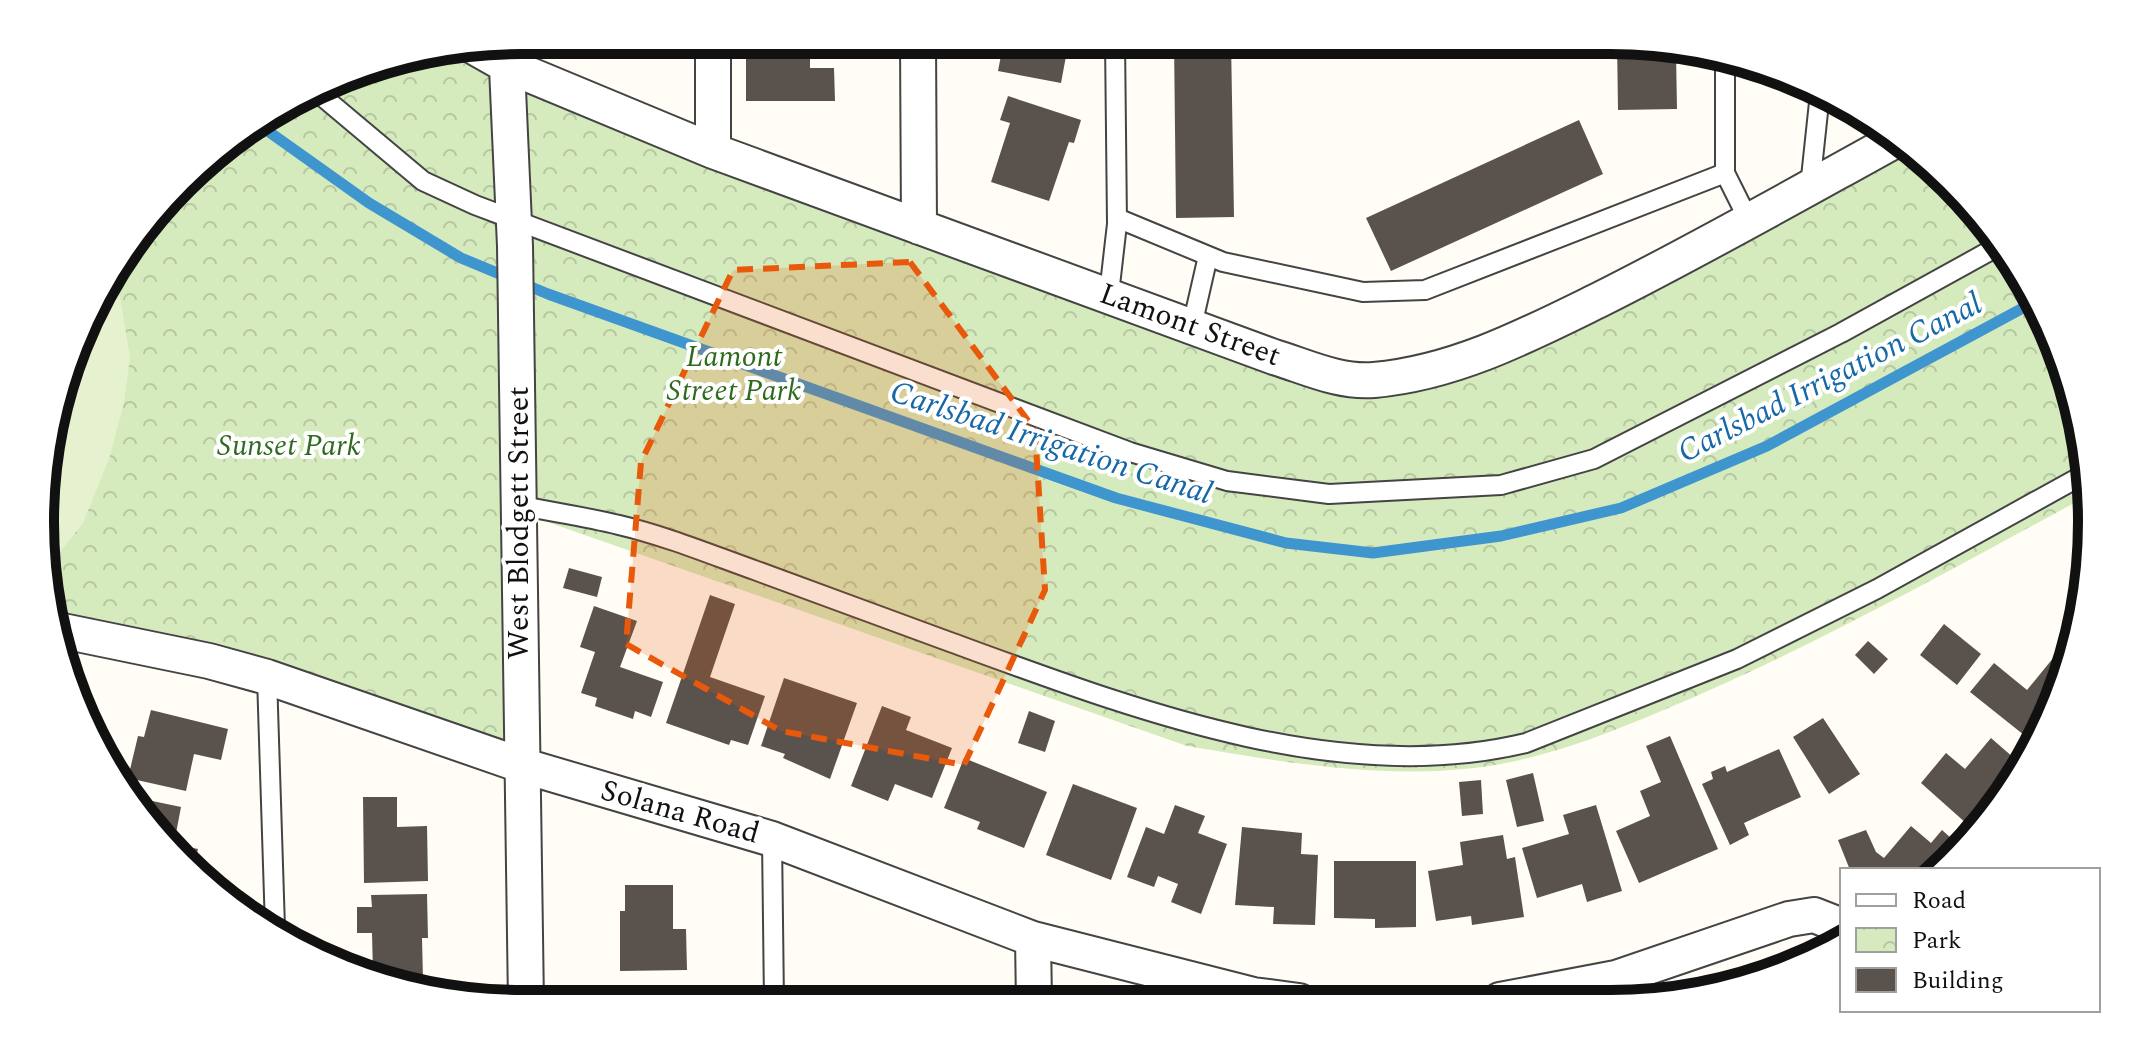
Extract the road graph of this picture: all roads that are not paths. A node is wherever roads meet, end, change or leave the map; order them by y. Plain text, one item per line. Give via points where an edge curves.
1 (506, 54) edge
2 (507, 54) edge
3 (713, 54) edge
4 (918, 54) edge
5 (1115, 54) edge
6 (1725, 69) edge
7 (324, 98) edge
8 (1819, 103) edge
9 (1887, 145) edge
10 (713, 151) junction
11 (1725, 173) junction
12 (1810, 187) junction
13 (1117, 218) junction
14 (1749, 221) junction
15 (919, 227) junction
16 (515, 233) junction
17 (1991, 250) edge
18 (1208, 256) junction
19 (1109, 294) junction
20 (1192, 326) junction
21 (2076, 479) edge
22 (518, 505) junction
23 (69, 639) edge
24 (267, 677) junction
25 (521, 765) junction
26 (772, 839) junction
27 (275, 919) edge
28 (1840, 925) edge
29 (1033, 939) junction
30 (526, 990) edge
31 (774, 990) edge
32 (1034, 990) edge
33 (1223, 990) edge
34 (1553, 990) edge

1 - 16 street, West Blodgett Street
2 - 10 street, Lamont Street
3 - 10 street
4 - 15 street
5 - 13 lane
6 - 11 lane
7 - 16 lane via 423,181
8 - 12 lane
9 - 12 street, Lamont Street
10 - 15 street, Lamont Street
11 - 14 lane
11 - 18 lane via 1425,290 1363,292
12 - 14 street, Lamont Street
13 - 18 lane
13 - 19 lane
14 - 20 street, Lamont Street via 1519,339 1428,371 1371,380 1332,377
15 - 19 street, Lamont Street
16 - 17 lane via 1130,452 1227,481 1329,494 1501,485 1594,459
16 - 22 street, West Blodgett Street
18 - 20 lane
19 - 20 street, Lamont Street
21 - 22 lane via 1737,659 1526,743 1443,756 1281,744 1154,714 700,551 621,526
22 - 25 street, West Blodgett Street
23 - 24 street, Solana Road
24 - 25 street, Solana Road
24 - 27 lane
25 - 26 street, Solana Road
25 - 30 street, West Blodgett Street
26 - 29 street, Solana Road
26 - 31 lane
28 - 34 street via 1814,915 1789,919 1616,978
29 - 32 street
29 - 33 street, Solana Road

